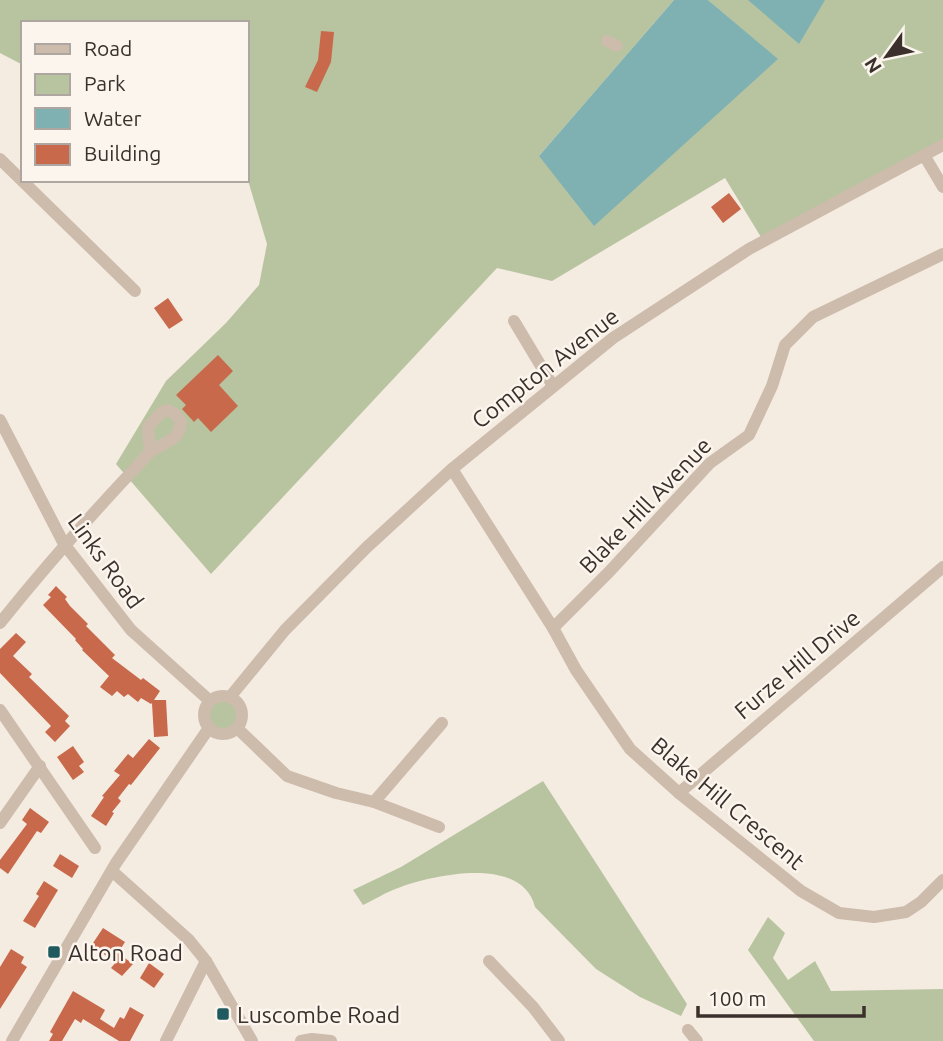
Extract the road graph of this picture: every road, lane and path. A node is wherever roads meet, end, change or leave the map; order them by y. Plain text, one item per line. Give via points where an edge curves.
1 (943, 145) edge
2 (924, 155) junction
3 (0, 159) edge
4 (21, 180) edge
5 (24, 182) edge
6 (943, 187) edge
7 (943, 254) edge
8 (135, 291) dead end
9 (514, 321) dead end
10 (553, 386) junction
11 (0, 420) edge
12 (150, 452) dead end
13 (452, 469) junction
14 (64, 544) junction
15 (943, 567) edge
16 (0, 623) edge
17 (553, 628) junction
18 (230, 697) junction
19 (210, 701) junction
20 (0, 710) edge
21 (442, 723) dead end
22 (209, 728) junction
23 (237, 728) junction
24 (40, 766) junction
25 (679, 793) junction
26 (374, 802) junction
27 (0, 823) edge
28 (439, 827) dead end
29 (95, 848) dead end
30 (112, 870) junction
31 (943, 880) edge
32 (206, 961) junction
33 (489, 961) dead end
34 (688, 1030) dead end
35 (12, 1041) edge
36 (166, 1041) edge
37 (252, 1041) edge
38 (300, 1041) edge
39 (331, 1041) edge
40 (559, 1041) edge
41 (696, 1041) edge

1 - 2 street, Compton Avenue
2 - 6 street
2 - 10 street, Compton Avenue via 749,249 612,338
3 - 4 street
5 - 8 street
7 - 17 street, Blake Hill Avenue via 813,317 785,345 749,435 710,463
9 - 10 street
10 - 13 street, Compton Avenue
11 - 14 street, Links Road
12 - 14 street
13 - 17 street, Blake Hill Crescent
13 - 18 street, Compton Avenue via 285,630
14 - 16 street
14 - 19 street, Links Road via 131,630
15 - 25 street, Furze Hill Drive
17 - 25 street, Blake Hill Crescent via 630,749
18 - 19 street
18 - 23 street via 242,712
19 - 22 street via 204,712
20 - 24 street
21 - 26 street
22 - 23 street via 225,734
22 - 30 street
23 - 26 street via 286,776
24 - 27 street
24 - 29 street
25 - 31 street, Blake Hill Crescent via 801,891 839,913 874,917 906,912
26 - 28 street
30 - 32 street
30 - 35 street
32 - 36 street
32 - 37 street
33 - 40 street
34 - 41 street
38 - 39 street

